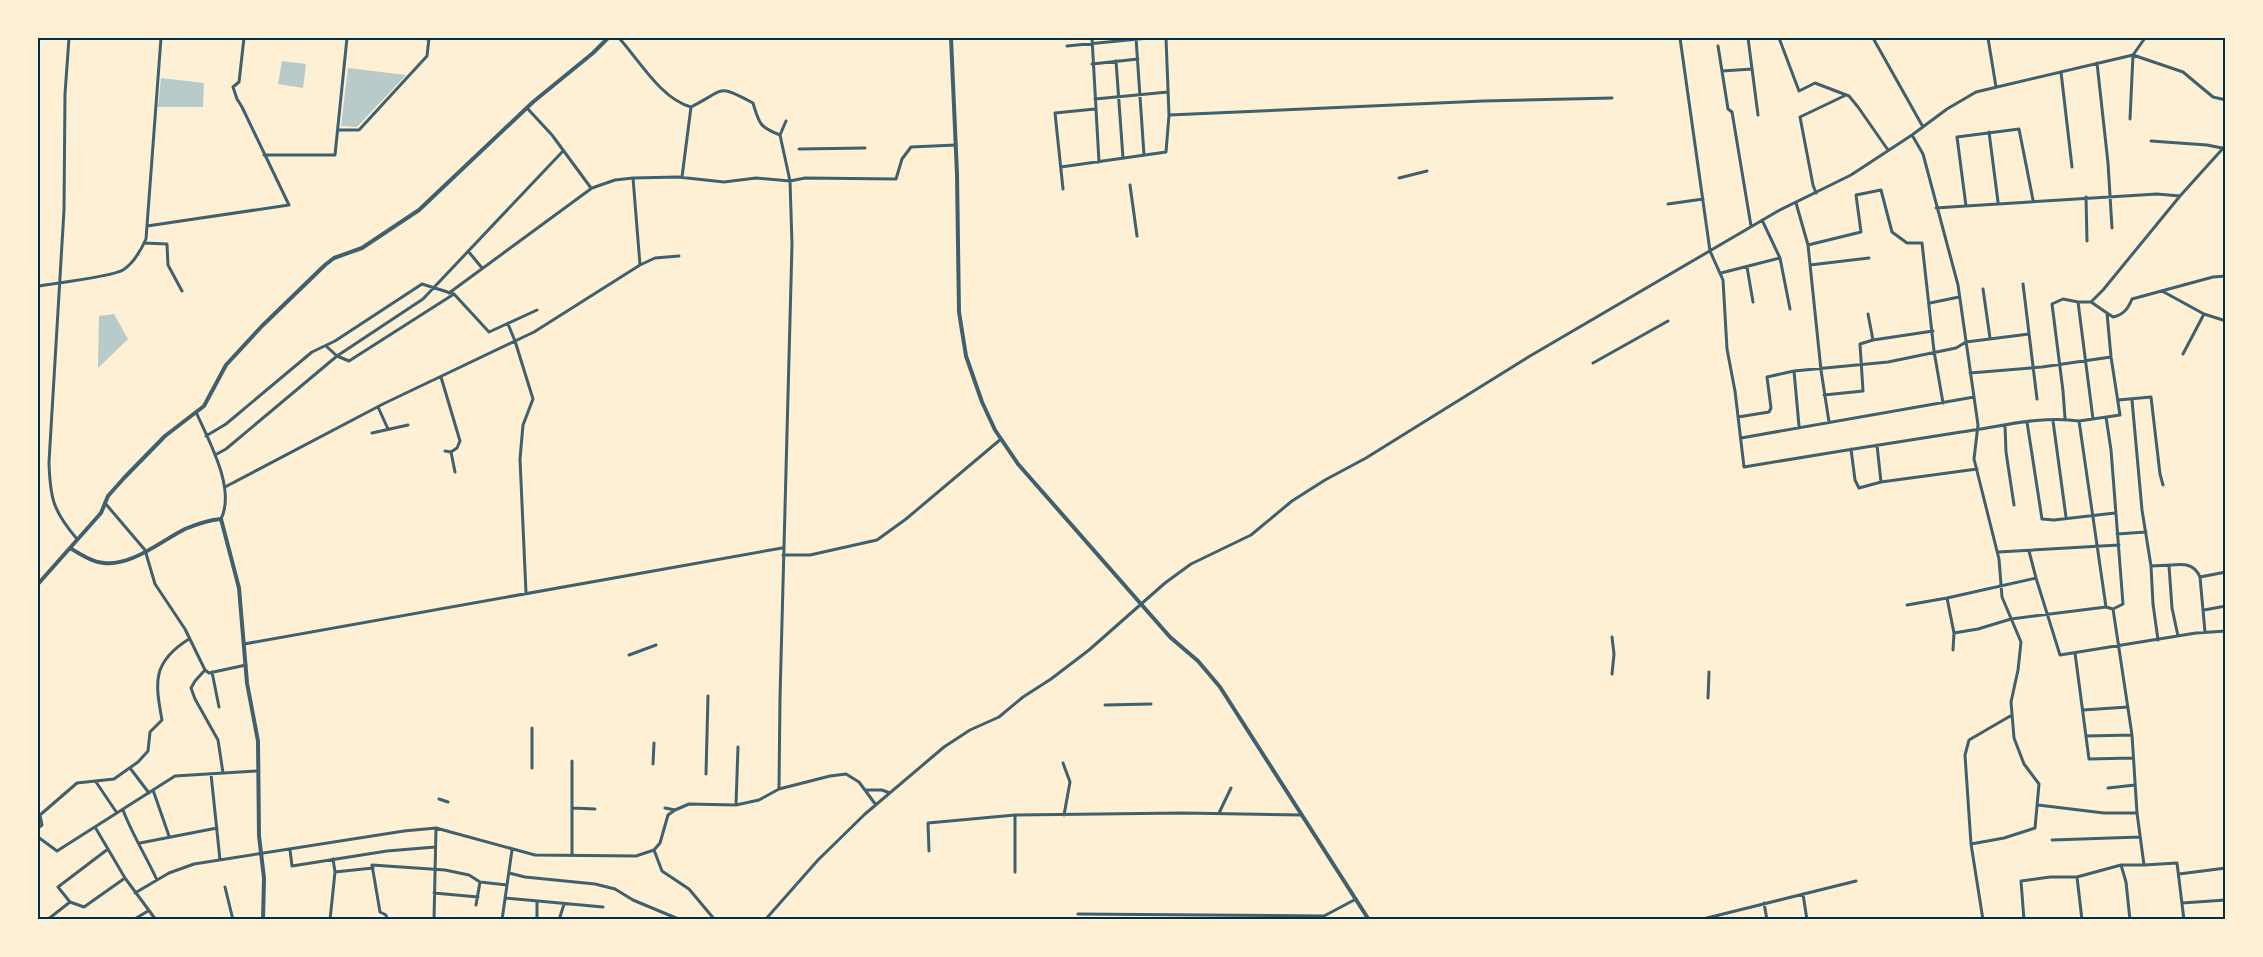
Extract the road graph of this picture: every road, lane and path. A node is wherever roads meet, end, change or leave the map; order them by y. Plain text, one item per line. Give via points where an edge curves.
1 (69, 38) edge
2 (161, 38) edge
3 (244, 38) edge
4 (347, 38) edge
5 (419, 38) edge
6 (429, 38) edge
7 (608, 38) edge
8 (619, 38) edge
9 (951, 38) edge
10 (1092, 38) edge
11 (1136, 38) edge
12 (1149, 38) edge
13 (1166, 38) edge
14 (1680, 38) edge
15 (1748, 38) edge
16 (1779, 38) edge
17 (1873, 38) edge
18 (1988, 38) edge
19 (2145, 38) edge
20 (1092, 43) junction
21 (1067, 46) dead end
22 (1718, 46) dead end
23 (2133, 55) junction
24 (1138, 59) junction
25 (1116, 61) junction
26 (2097, 63) junction
27 (1092, 64) junction
28 (1752, 69) junction
29 (1722, 71) junction
30 (2061, 72) junction
31 (1996, 87) junction
32 (1168, 92) junction
33 (1140, 95) junction
34 (1844, 96) junction
35 (1119, 97) junction
36 (1612, 98) dead end
37 (1095, 99) junction
38 (2226, 100) edge
39 (691, 107) junction
40 (527, 108) junction
41 (1095, 109) junction
42 (1169, 115) junction
43 (1758, 115) dead end
44 (2130, 119) dead end
45 (786, 121) dead end
46 (1923, 127) junction
47 (338, 130) junction
48 (1989, 132) junction
49 (780, 135) junction
50 (1912, 135) junction
51 (2151, 141) dead end
52 (956, 145) junction
53 (2224, 147) edge
54 (865, 148) dead end
55 (799, 149) dead end
56 (563, 151) junction
57 (1889, 151) junction
58 (264, 155) junction
59 (1144, 155) junction
60 (1123, 158) junction
61 (1099, 162) junction
62 (1061, 167) junction
63 (2072, 167) dead end
64 (1427, 171) dead end
65 (682, 177) junction
66 (633, 178) junction
67 (1399, 178) dead end
68 (790, 181) junction
69 (1130, 185) dead end
70 (592, 189) junction
71 (1063, 189) dead end
72 (1816, 194) junction
73 (2110, 196) junction
74 (2180, 196) junction
75 (2086, 197) junction
76 (1703, 199) junction
77 (2033, 200) junction
78 (1998, 202) junction
79 (1796, 203) junction
80 (1668, 204) dead end
81 (1966, 206) junction
82 (1936, 208) junction
83 (1762, 220) junction
84 (147, 226) junction
85 (1751, 227) junction
86 (2112, 228) dead end
87 (1137, 236) dead end
88 (2087, 241) dead end
89 (144, 243) junction
90 (1808, 245) junction
91 (468, 250) junction
92 (1710, 251) junction
93 (679, 256) dead end
94 (1780, 258) junction
95 (1869, 258) dead end
96 (640, 265) junction
97 (1810, 265) junction
98 (1747, 267) junction
99 (482, 269) junction
100 (1720, 273) junction
101 (2226, 276) edge
102 (58, 282) junction
103 (2023, 284) dead end
104 (38, 286) edge
105 (433, 287) junction
106 (1983, 290) dead end
107 (182, 291) dead end
108 (2162, 291) junction
109 (449, 293) junction
110 (454, 294) junction
111 (1959, 297) junction
112 (1754, 302) dead end
113 (2078, 302) junction
114 (2091, 302) junction
115 (1930, 303) junction
116 (1790, 309) dead end
117 (537, 310) dead end
118 (2108, 313) junction
119 (1868, 314) dead end
120 (2204, 314) junction
121 (1668, 321) dead end
122 (2226, 321) edge
123 (508, 324) junction
124 (1933, 331) junction
125 (2029, 334) junction
126 (1990, 338) junction
127 (1873, 340) junction
128 (515, 341) junction
129 (1965, 342) junction
130 (326, 346) junction
131 (1935, 351) junction
132 (2183, 354) dead end
133 (337, 356) junction
134 (2111, 357) junction
135 (2085, 361) junction
136 (1593, 363) dead end
137 (2060, 365) junction
138 (1861, 366) junction
139 (2033, 368) junction
140 (1821, 370) junction
141 (1794, 372) junction
142 (1970, 373) junction
143 (441, 377) junction
144 (1824, 395) junction
145 (1974, 397) junction
146 (2037, 399) dead end
147 (2118, 400) junction
148 (2132, 400) junction
149 (1943, 403) junction
150 (378, 407) junction
151 (196, 412) junction
152 (1738, 417) junction
153 (2106, 417) junction
154 (2065, 419) junction
155 (2093, 419) junction
156 (2053, 420) junction
157 (2079, 421) junction
158 (1829, 422) junction
159 (2027, 422) junction
160 (408, 425) dead end
161 (2005, 425) junction
162 (1800, 427) junction
163 (388, 429) junction
164 (1978, 430) junction
165 (372, 433) dead end
166 (206, 436) junction
167 (1741, 438) junction
168 (1001, 439) junction
169 (1877, 444) junction
170 (1850, 449) junction
171 (445, 451) dead end
172 (451, 452) junction
173 (215, 455) junction
174 (1977, 468) junction
175 (455, 471) dead end
176 (1881, 482) junction
177 (2163, 485) dead end
178 (225, 487) junction
179 (105, 503) junction
180 (2014, 505) dead end
181 (2115, 513) junction
182 (2092, 515) junction
183 (2066, 517) junction
184 (221, 519) junction
185 (2146, 532) junction
186 (2118, 534) junction
187 (77, 539) junction
188 (2097, 545) junction
189 (2119, 545) junction
190 (70, 548) junction
191 (783, 548) junction
192 (145, 550) junction
193 (2029, 551) junction
194 (1997, 552) junction
195 (783, 555) junction
196 (2151, 566) junction
197 (2169, 566) junction
198 (2226, 572) edge
199 (2200, 577) junction
200 (2036, 578) junction
201 (38, 584) edge
202 (2001, 586) junction
203 (526, 593) junction
204 (1947, 598) junction
205 (1141, 605) junction
206 (1907, 605) dead end
207 (2226, 606) edge
208 (2106, 607) junction
209 (2113, 609) junction
210 (2204, 610) junction
211 (2049, 614) junction
212 (2011, 619) junction
213 (2226, 631) edge
214 (2205, 632) junction
215 (1954, 633) junction
216 (2178, 636) junction
217 (1612, 638) dead end
218 (189, 639) junction
219 (2158, 639) junction
220 (244, 644) junction
221 (656, 645) dead end
222 (2120, 647) junction
223 (1953, 650) dead end
224 (2075, 653) junction
225 (629, 655) dead end
226 (246, 664) junction
227 (206, 670) junction
228 (212, 672) junction
229 (1709, 672) dead end
230 (1612, 674) dead end
231 (708, 696) dead end
232 (1708, 698) dead end
233 (1151, 704) dead end
234 (1105, 705) dead end
235 (219, 707) dead end
236 (2128, 707) junction
237 (2083, 710) junction
238 (2012, 715) junction
239 (532, 728) dead end
240 (2132, 735) junction
241 (2086, 736) junction
242 (654, 743) dead end
243 (738, 747) dead end
244 (2133, 758) junction
245 (573, 761) dead end
246 (1063, 762) dead end
247 (653, 764) dead end
248 (130, 768) junction
249 (532, 768) dead end
250 (258, 771) junction
251 (223, 773) junction
252 (211, 774) junction
253 (706, 774) dead end
254 (96, 782) junction
255 (2135, 785) junction
256 (1231, 788) dead end
257 (2108, 788) dead end
258 (779, 789) junction
259 (865, 790) junction
260 (151, 791) junction
261 (890, 793) junction
262 (439, 799) dead end
263 (447, 802) dead end
264 (736, 805) junction
265 (876, 805) junction
266 (2037, 805) junction
267 (573, 808) junction
268 (665, 808) dead end
269 (123, 809) junction
270 (595, 809) dead end
271 (675, 810) junction
272 (117, 813) junction
273 (2137, 813) junction
274 (1218, 814) junction
275 (1016, 815) junction
276 (1064, 815) junction
277 (1302, 815) junction
278 (95, 827) junction
279 (38, 828) edge
280 (217, 828) junction
281 (436, 828) junction
282 (169, 836) junction
283 (38, 837) edge
284 (2140, 837) junction
285 (2052, 840) dead end
286 (140, 843) junction
287 (1971, 844) junction
288 (435, 848) junction
289 (108, 849) junction
290 (290, 850) junction
291 (512, 850) junction
292 (654, 850) junction
293 (928, 851) dead end
294 (261, 855) junction
295 (572, 856) junction
296 (220, 860) junction
297 (333, 860) junction
298 (2121, 865) junction
299 (2144, 865) junction
300 (373, 868) junction
301 (2226, 868) edge
302 (434, 870) junction
303 (335, 872) junction
304 (1015, 872) dead end
305 (509, 873) junction
306 (2179, 874) junction
307 (2078, 877) junction
308 (125, 878) junction
309 (157, 880) junction
310 (1856, 881) dead end
311 (480, 882) junction
312 (507, 885) junction
313 (225, 887) dead end
314 (135, 893) junction
315 (434, 893) junction
316 (1803, 894) junction
317 (478, 897) junction
318 (505, 898) junction
319 (1356, 898) junction
320 (2226, 900) edge
321 (70, 902) junction
322 (537, 902) junction
323 (1764, 903) junction
324 (2182, 903) junction
325 (564, 904) junction
326 (476, 905) dead end
327 (603, 907) dead end
328 (148, 911) junction
329 (1078, 914) dead end
330 (676, 918) dead end
331 (48, 920) edge
332 (133, 920) edge
333 (156, 920) edge
334 (233, 920) edge
335 (263, 920) edge
336 (330, 920) edge
337 (387, 920) edge
338 (434, 920) edge
339 (502, 920) edge
340 (537, 920) edge
341 (559, 920) edge
342 (715, 920) edge
343 (765, 920) edge
344 (1369, 920) edge
345 (1699, 920) edge
346 (1767, 920) edge
347 (1807, 920) edge
348 (1983, 920) edge
349 (2024, 920) edge
350 (2082, 920) edge
351 (2130, 920) edge
352 (2184, 920) edge

1 - 102 street
2 - 84 street
3 - 58 street via 239,82 233,87
4 - 47 street
5 - 6 street
6 - 47 street via 427,56 359,130
7 - 40 street
8 - 39 street via 669,96
9 - 52 street
10 - 20 street
11 - 12 street
11 - 20 street
11 - 24 street
13 - 32 street
14 - 76 street
15 - 28 street
16 - 34 street via 1799,91 1815,83
17 - 46 street
18 - 31 street
19 - 23 street
20 - 21 street
20 - 27 street
22 - 29 street
23 - 26 street
23 - 38 street via 2183,72 2213,97
23 - 44 street
24 - 25 street
24 - 33 street
25 - 27 street
25 - 35 street
26 - 30 street
26 - 73 street
27 - 37 street
28 - 29 street
28 - 43 street
29 - 85 street
30 - 31 street
30 - 63 street
31 - 46 street via 1976,92
32 - 33 street
32 - 42 street
33 - 35 street
33 - 59 street
34 - 57 street via 1849,96
34 - 72 street via 1800,117
35 - 37 street
35 - 60 street
36 - 42 street
37 - 41 street
39 - 49 street via 722,90 730,90 753,103 760,124
39 - 65 street
40 - 56 street
40 - 151 street via 419,210 362,249 325,265 226,365 210,397
41 - 61 street
41 - 62 street via 1055,113
42 - 59 street via 1166,152
45 - 49 street
46 - 50 street
47 - 58 street via 335,155
48 - 77 street via 2019,129
48 - 78 street
48 - 81 street via 1957,137
49 - 68 street
50 - 57 street
50 - 82 street via 1923,154
51 - 53 street
52 - 68 street via 911,147 902,159 896,179
52 - 168 street via 958,312 969,366
53 - 74 street
54 - 55 street
56 - 70 street
56 - 91 street
57 - 72 street
58 - 84 street via 289,205
59 - 60 street
60 - 61 street
61 - 62 street
62 - 71 street
64 - 67 street
65 - 66 street
65 - 68 street via 724,182 756,178
66 - 70 street
66 - 96 street
68 - 191 street via 792,244
69 - 87 street
70 - 99 street
72 - 79 street
73 - 74 street
73 - 75 street
73 - 86 street
74 - 114 street
75 - 77 street
75 - 88 street
76 - 80 street
76 - 92 street
77 - 78 street
78 - 81 street
79 - 83 street
79 - 90 street
81 - 82 street
82 - 111 street
83 - 85 street
83 - 94 street
84 - 89 street
85 - 92 street
89 - 102 street via 135,259 122,270
89 - 107 street via 167,244 168,265
90 - 97 street
90 - 115 street via 1861,232 1856,195 1881,189 1892,232 1907,243 1922,243
91 - 99 street
91 - 105 street
92 - 100 street
92 - 205 street via 1324,480 1251,536 1191,564
93 - 96 street via 655,258
94 - 98 street
94 - 116 street
95 - 97 street
96 - 128 street
97 - 140 street
98 - 100 street
98 - 112 street
99 - 109 street
100 - 152 street
101 - 108 street
102 - 104 street
102 - 187 street via 50,491 62,522
103 - 125 street
105 - 109 street
105 - 130 street via 422,284
105 - 133 street via 423,298
106 - 126 street
108 - 118 street via 2132,300 2120,315 2113,317
108 - 120 street
109 - 110 street
110 - 123 street via 489,332
110 - 133 street via 352,360 347,362
111 - 115 street
111 - 129 street
113 - 114 street
113 - 135 street
113 - 137 street via 2062,299 2052,304
114 - 118 street
115 - 124 street
117 - 123 street
118 - 134 street
119 - 127 street
120 - 122 street
120 - 132 street
121 - 136 street
123 - 128 street
124 - 127 street
124 - 131 street
125 - 126 street
125 - 139 street
126 - 129 street
127 - 138 street via 1860,344
128 - 143 street
128 - 203 street via 533,399 524,425 520,459
129 - 131 street via 1956,348
129 - 142 street
130 - 133 street
130 - 166 street via 312,352 226,424
131 - 138 street
131 - 149 street
133 - 173 street
134 - 135 street
134 - 147 street
135 - 137 street
135 - 155 street
137 - 139 street
137 - 154 street
138 - 140 street
138 - 144 street via 1863,391
139 - 142 street
139 - 146 street
140 - 141 street
140 - 144 street
141 - 152 street via 1767,377 1769,412
141 - 162 street
142 - 145 street
143 - 150 street
143 - 172 street via 460,441
144 - 158 street
145 - 149 street
145 - 164 street
147 - 148 street
147 - 153 street via 2120,415
148 - 177 street via 2151,397
148 - 185 street
149 - 158 street
150 - 163 street
150 - 178 street
151 - 166 street
151 - 179 street via 165,436
152 - 167 street
153 - 155 street
153 - 181 street
154 - 156 street
154 - 157 street
155 - 157 street
156 - 159 street
156 - 183 street
157 - 182 street
158 - 162 street
159 - 161 street
159 - 183 street via 2042,519
160 - 163 street
161 - 164 street
161 - 180 street
162 - 167 street
163 - 165 street
164 - 169 street
164 - 174 street via 1974,459
166 - 173 street
167 - 170 street via 1744,467
168 - 195 street via 877,540 810,555
168 - 205 street via 1018,464
169 - 170 street
169 - 176 street
170 - 176 street via 1857,486 1864,488
171 - 172 street
172 - 175 street
173 - 178 street
174 - 176 street
174 - 194 street
178 - 184 street
179 - 187 street
179 - 192 street
181 - 182 street
181 - 186 street
182 - 183 street
182 - 188 street
184 - 192 street via 187,528
184 - 220 street via 239,588
185 - 186 street
185 - 196 street
186 - 189 street
187 - 190 street
188 - 189 street
188 - 193 street
188 - 208 street
189 - 209 street via 2123,604
190 - 192 street via 103,563 119,562
190 - 201 street
191 - 195 street
191 - 203 street
192 - 218 street via 155,584
193 - 194 street
193 - 200 street
194 - 202 street
195 - 258 street
196 - 197 street
196 - 219 street
197 - 199 street via 2192,566
197 - 216 street
198 - 199 street
199 - 210 street
200 - 202 street
200 - 211 street
202 - 204 street
202 - 212 street
203 - 220 street
204 - 206 street
204 - 215 street
205 - 261 street via 1070,665 999,717 944,747
205 - 277 street via 1220,687
207 - 210 street
208 - 209 street
208 - 211 street
209 - 222 street
210 - 214 street
211 - 212 street
211 - 224 street via 2061,655
212 - 215 street
212 - 238 street via 2020,642
213 - 214 street
214 - 216 street
215 - 223 street
216 - 219 street
217 - 230 street
218 - 227 street
218 - 248 street via 171,650 158,676 162,720 150,732 148,751
219 - 222 street
220 - 226 street
221 - 225 street
222 - 224 street
222 - 236 street
224 - 237 street
226 - 228 street
226 - 250 street via 258,741
227 - 228 street
227 - 251 street via 191,688 218,740
228 - 235 street
229 - 232 street
231 - 253 street
233 - 234 street
236 - 237 street
236 - 240 street
237 - 241 street
238 - 266 street via 2017,747 2039,784
238 - 287 street via 1969,740 1965,754
239 - 249 street
240 - 241 street
240 - 244 street
241 - 244 street via 2089,759
242 - 247 street
243 - 264 street
244 - 255 street
245 - 267 street
246 - 276 street via 1070,782
248 - 254 street via 114,779
248 - 260 street
250 - 251 street
250 - 294 street
251 - 252 street
252 - 260 street via 175,776
252 - 280 street
254 - 272 street
254 - 279 street via 77,783 40,815 42,825
255 - 257 street
255 - 273 street
256 - 274 street
258 - 259 street via 846,774
258 - 264 street via 759,800
259 - 261 street
259 - 265 street
260 - 269 street
260 - 282 street
261 - 265 street
262 - 263 street
264 - 271 street via 688,804
265 - 343 street
266 - 273 street
266 - 287 street via 2035,828
267 - 270 street
267 - 295 street
268 - 271 street
269 - 272 street
269 - 286 street via 130,831
271 - 292 street via 668,815
272 - 278 street
273 - 284 street
274 - 276 street
274 - 277 street
275 - 276 street
275 - 293 street via 928,823
275 - 304 street
277 - 319 street
278 - 283 street via 57,851
278 - 289 street
280 - 282 street
280 - 296 street
281 - 288 street
281 - 290 street
281 - 291 street
282 - 286 street
284 - 285 street
284 - 299 street
286 - 309 street
287 - 348 street
288 - 297 street
288 - 302 street
289 - 308 street
289 - 321 street via 58,887
290 - 294 street
290 - 297 street via 292,866
291 - 295 street
291 - 305 street
292 - 295 street via 636,856
292 - 342 street via 662,871 689,890
294 - 296 street
294 - 335 street
296 - 309 street via 194,864
297 - 303 street
298 - 299 street
298 - 307 street
298 - 351 street
299 - 306 street via 2177,863
300 - 302 street via 372,865
300 - 303 street
300 - 337 street via 380,912
301 - 306 street
302 - 311 street via 469,875
302 - 315 street
303 - 336 street
305 - 312 street
305 - 330 street via 615,889
306 - 324 street
307 - 349 street via 2021,881
307 - 350 street
308 - 314 street
308 - 321 street via 84,907
309 - 314 street
310 - 316 street
311 - 312 street
311 - 317 street
312 - 318 street
313 - 334 street
314 - 328 street
315 - 317 street
315 - 338 street
316 - 323 street
316 - 347 street
317 - 326 street
318 - 322 street
318 - 339 street
319 - 329 street via 1324,916
319 - 344 street
320 - 324 street
321 - 331 street
322 - 325 street
322 - 340 street
323 - 345 street
323 - 346 street
324 - 352 street
325 - 327 street
325 - 341 street
328 - 332 street
328 - 333 street

